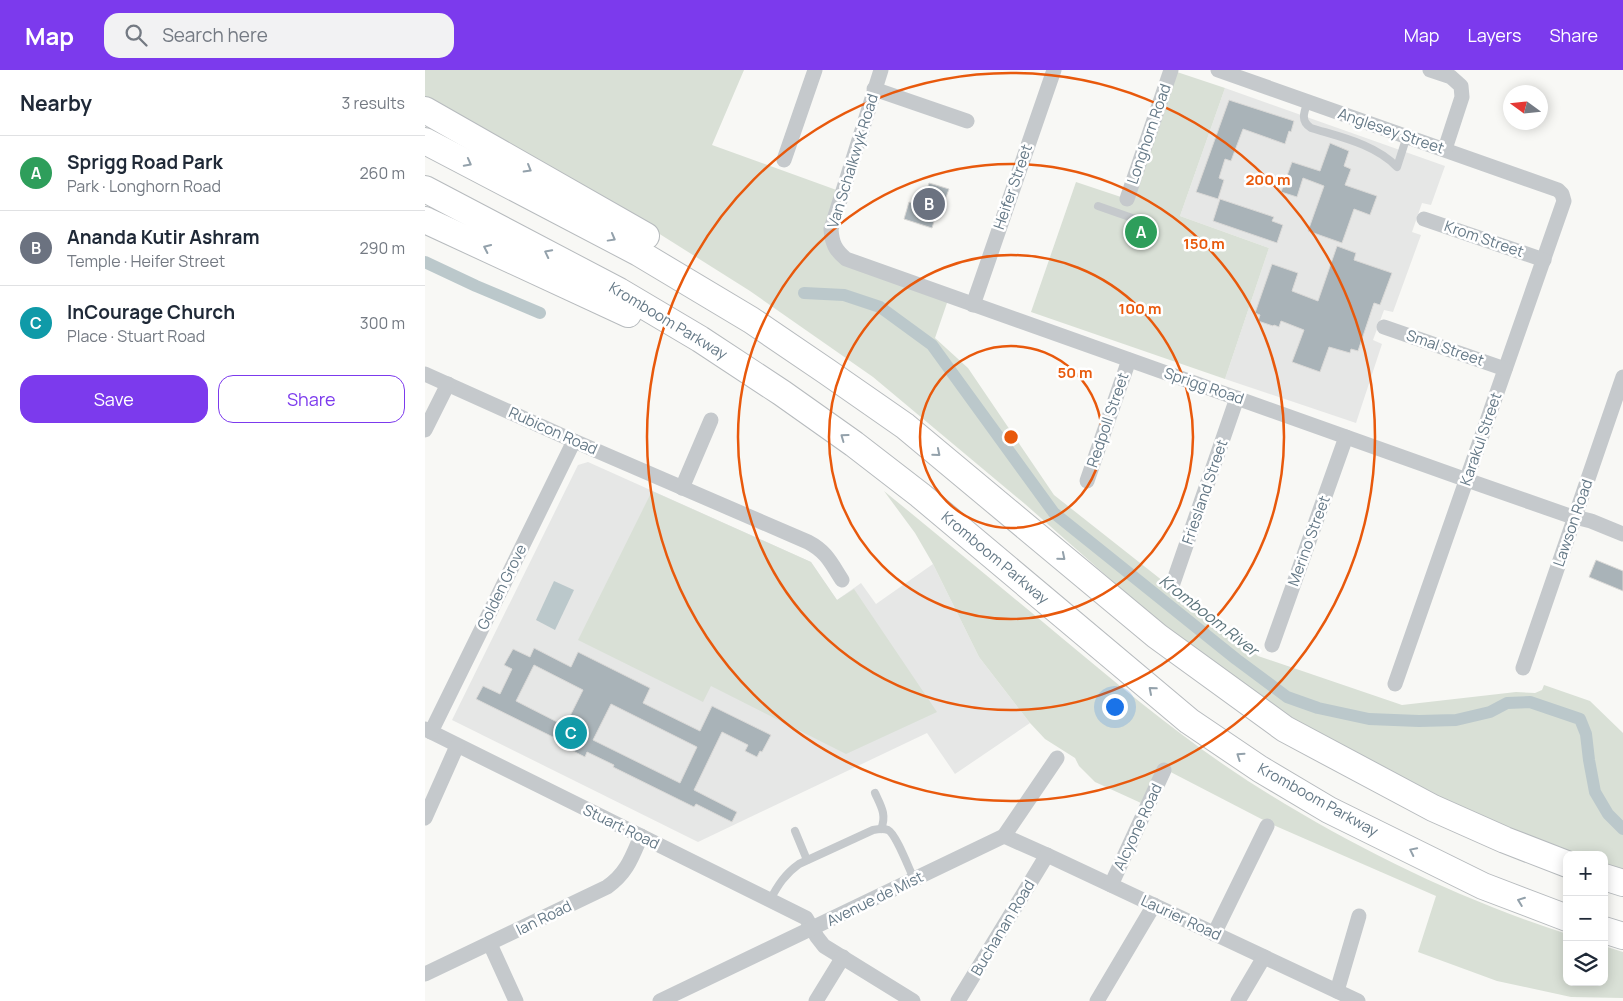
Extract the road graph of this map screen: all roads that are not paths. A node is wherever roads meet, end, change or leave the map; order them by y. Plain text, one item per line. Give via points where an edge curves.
1 (815, 70) edge
2 (881, 70) edge
3 (1054, 70) edge
4 (1171, 70) edge
5 (1218, 70) edge
6 (1430, 70) edge
7 (875, 89) junction
8 (1308, 101) junction
9 (425, 110) edge
10 (967, 121) dead end
11 (1407, 136) junction
12 (425, 141) edge
13 (1445, 149) junction
14 (785, 160) dead end
15 (425, 189) edge
16 (1562, 194) joint
17 (1127, 199) joint
18 (1098, 206) dead end
19 (1121, 214) junction
20 (1424, 219) dead end
21 (425, 220) edge
22 (1138, 220) dead end
23 (837, 251) joint
24 (1543, 260) junction
25 (973, 305) junction
26 (1385, 326) dead end
27 (727, 356) junction
28 (1129, 360) junction
29 (1505, 369) junction
30 (425, 374) edge
31 (1623, 377) edge
32 (447, 384) junction
33 (1237, 398) junction
34 (1620, 398) edge
35 (711, 420) dead end
36 (905, 426) junction
37 (425, 430) edge
38 (1346, 437) junction
39 (574, 441) junction
40 (1467, 480) junction
41 (1087, 481) dead end
42 (682, 488) junction
43 (1575, 517) junction
44 (1623, 534) edge
45 (842, 580) dead end
46 (1172, 586) dead end
47 (1272, 645) dead end
48 (1523, 668) dead end
49 (1395, 684) dead end
50 (428, 731) edge
51 (457, 746) junction
52 (1057, 758) dead end
53 (1164, 770) dead end
54 (875, 793) dead end
55 (425, 818) edge
56 (1267, 826) dead end
57 (881, 829) junction
58 (795, 831) dead end
59 (641, 836) junction
60 (1004, 836) junction
61 (1047, 855) junction
62 (807, 860) junction
63 (1563, 862) edge
64 (1608, 878) edge
65 (914, 879) junction
66 (1623, 883) edge
67 (1111, 885) junction
68 (770, 900) junction
69 (1154, 905) junction
70 (1359, 916) dead end
71 (1563, 916) edge
72 (813, 929) junction
73 (1608, 931) edge
74 (1215, 934) junction
75 (1623, 936) edge
76 (490, 944) junction
77 (843, 957) junction
78 (1264, 957) junction
79 (425, 974) edge
80 (1337, 991) junction
81 (516, 1001) edge
82 (660, 1001) edge
83 (816, 1001) edge
84 (913, 1001) edge
85 (958, 1001) edge
86 (1097, 1001) edge
87 (1238, 1001) edge
88 (1359, 1001) edge

1 - 14 street
2 - 7 street, Van Schalkwyk Road
3 - 25 street, Heifer Street
4 - 17 street, Longhorn Road
5 - 8 street, Anglesey Street
6 - 13 street via 1451,77 1461,86 1462,97
7 - 10 street
7 - 23 street, Van Schalkwyk Road via 831,229
8 - 11 street, Anglesey Street
8 - 11 lane via 1303,116 1311,128 1383,154 1397,167
9 -> 36 highway via 709,274 781,321 883,398
11 - 13 street, Anglesey Street
12 -> 36 highway via 613,238 697,287
13 - 16 street, Anglesey Street
27 -> 15 highway, Kromboom Parkway via 601,281
16 - 24 street, Karakul Street via 1564,201
17 - 19 lane
18 - 19 lane
19 - 22 lane
20 - 24 street, Krom Street
27 -> 21 highway via 675,338
23 - 25 street, Sprigg Road via 845,259
24 - 29 street, Karakul Street
25 - 28 street, Sprigg Road
26 - 29 street, Smal Street
71 -> 27 highway, Kromboom Parkway via 1483,886 1329,810 1189,722 920,495 807,410
28 - 33 street, Sprigg Road
28 - 41 street, Redpoll Street
29 - 40 street, Karakul Street
30 - 32 street, Rubicon Road
31 - 34 street, Lawson Road
32 - 37 street
32 - 39 street, Rubicon Road
33 - 38 street, Sprigg Road
33 - 46 street, Friesland Street
34 - 43 street, Lawson Road
35 - 42 street
36 -> 63 highway via 1157,636 1285,729 1433,808
38 - 40 street, Sprigg Road
38 - 47 street, Merino Street
39 - 42 street, Rubicon Road
39 - 50 street, Golden Grove
40 - 43 street, Sprigg Road
40 - 49 street, Karakul Street
42 - 45 street, Rubicon Road via 819,548
43 - 44 street, Sprigg Road
43 - 48 street, Lawson Road
50 - 51 street, Stuart Road
51 - 55 street
51 - 59 street, Stuart Road
52 - 60 street
53 - 67 street, Alcyone Road
54 - 57 lane via 884,813
56 - 74 street
57 - 62 lane
57 - 65 lane via 895,837
58 - 62 lane
59 - 68 street, Stuart Road
59 - 76 street, Ian Road via 625,870 607,887
60 - 61 street, Laurier Road
60 - 65 street, Avenue de Mist
61 - 67 street, Laurier Road
61 - 85 street, Buchanan Road
62 - 68 lane via 789,871
64 - 66 highway
65 - 72 street, Avenue de Mist
67 - 69 street, Laurier Road
68 - 72 street, Stuart Road via 806,918
69 - 74 street, Laurier Road
69 - 86 street
70 - 80 street
72 - 77 street, Stuart Road via 824,946
72 - 82 street, Avenue de Mist
73 - 75 highway
74 - 78 street, Laurier Road
76 - 79 street, Ian Road
76 - 81 street
77 - 83 street
77 - 84 street, Stuart Road
78 - 80 street, Laurier Road
78 - 87 street
80 - 88 street, Laurier Road

